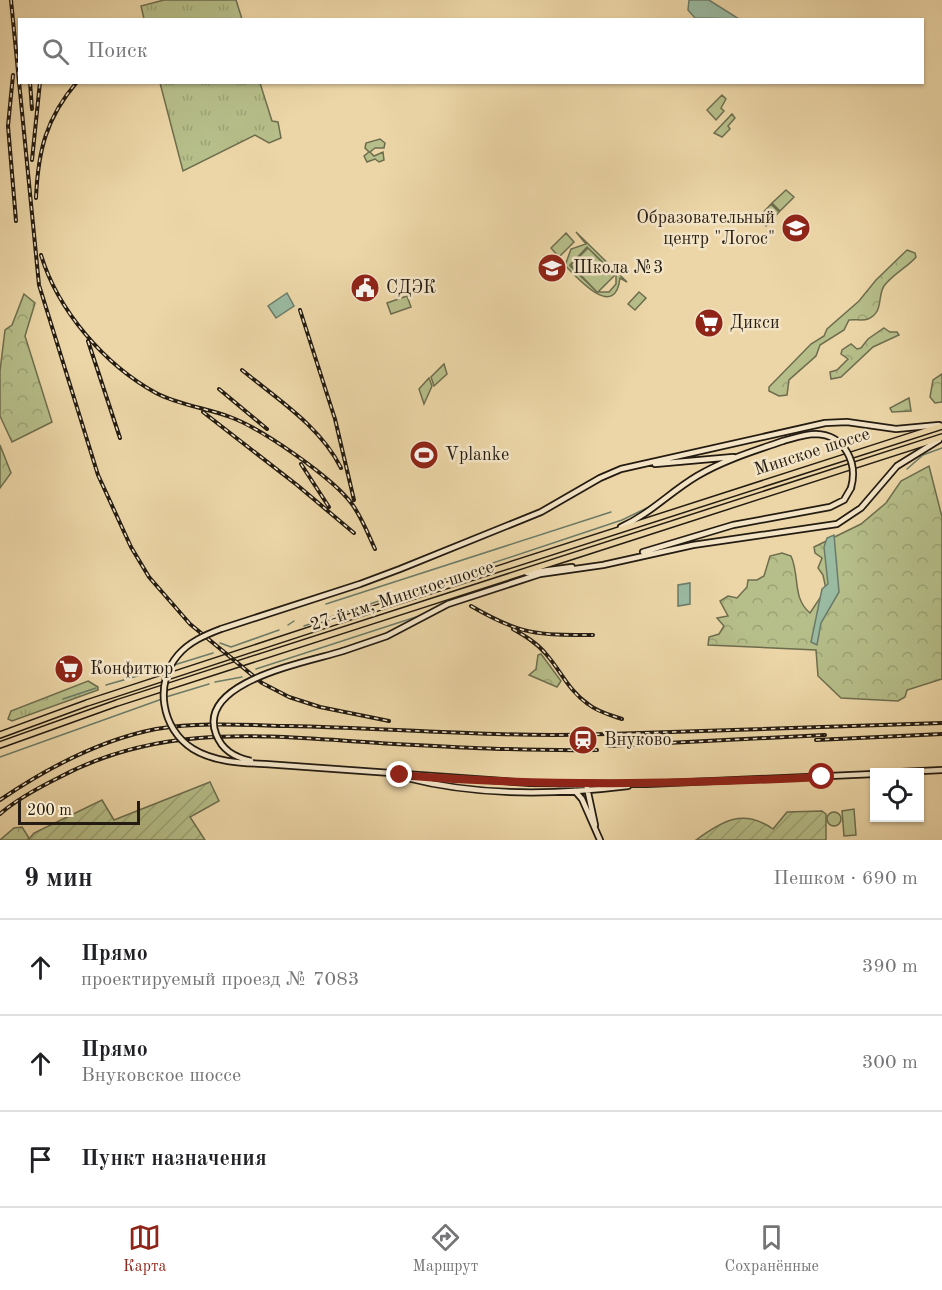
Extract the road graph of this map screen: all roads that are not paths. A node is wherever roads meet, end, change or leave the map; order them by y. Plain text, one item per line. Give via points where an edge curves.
1 (942, 425) edge
2 (942, 438) edge
3 (741, 455) junction
4 (635, 466) junction
5 (692, 507) joint
6 (695, 516) joint
7 (602, 536) junction
8 (630, 557) junction
9 (595, 566) junction
10 (507, 577) junction
11 (0, 735) edge
12 (0, 745) edge
13 (265, 764) junction
14 (942, 770) edge
15 (924, 771) edge
16 (393, 774) junction
17 (870, 774) edge
18 (586, 783) junction
19 (644, 784) junction
20 (586, 790) junction
21 (575, 791) junction
22 (582, 799) junction
23 (596, 831) junction
24 (600, 840) edge

1 - 4 main road via 896,429 825,423
1 - 5 highway, Минское шоссе
2 - 6 highway, Минское шоссе
2 - 8 main road via 897,465 861,508 837,524
3 - 4 main road
3 - 7 main road via 696,476 642,518
3 - 8 main road, bridge via 815,434 837,441 851,458 854,473 844,500 830,507 733,525
4 - 13 main road, bridge via 600,478 541,512 360,584 209,633 187,646 169,668 164,688 165,712 172,727 200,753
5 - 7 highway, 27-й км, Минское шоссе
6 - 10 highway, 27-й км, Минское шоссе
7 - 11 highway, 27-й км, Минское шоссе via 114,694
8 - 9 main road
9 - 10 main road
9 - 13 main road, bridge via 540,574 458,600 387,636 245,682 219,702 214,724 221,745 237,757
10 - 12 highway, 27-й км, Минское шоссе via 117,703
13 - 16 main road
14 - 15 main road
16 - 18 main road via 498,782
16 - 21 main road via 431,784
17 - 19 main road
18 - 19 main road
18 - 20 main road
19 - 20 main road
20 - 21 main road
20 - 22 main road
20 - 23 main road
21 - 22 main road
22 - 23 main road
23 - 24 main road

